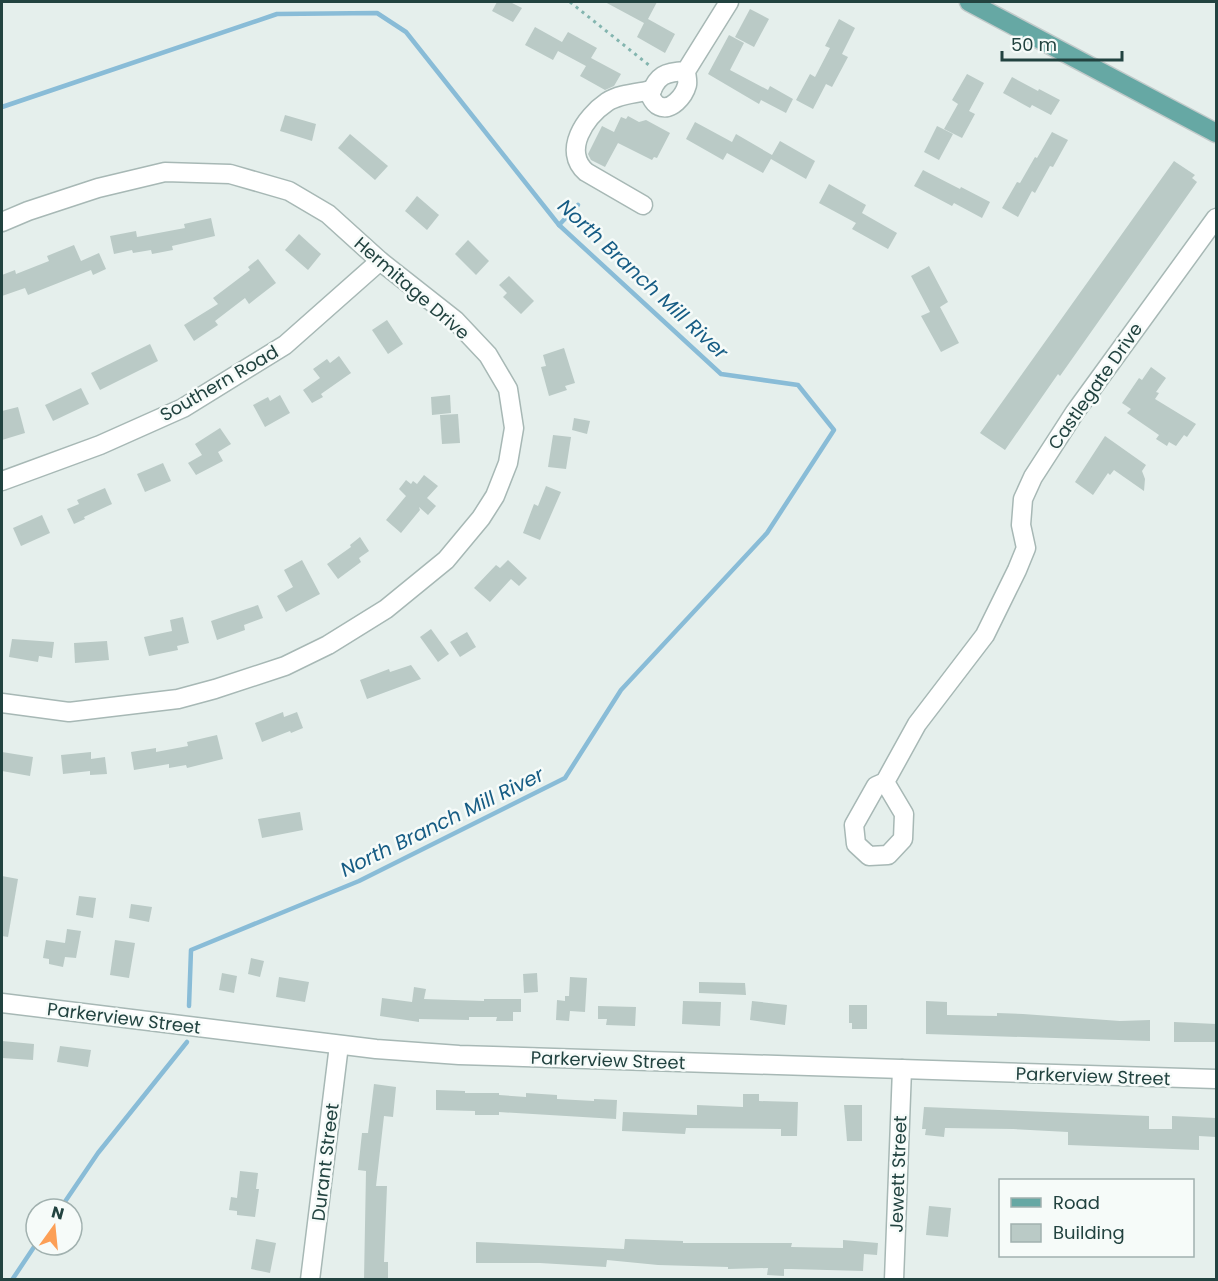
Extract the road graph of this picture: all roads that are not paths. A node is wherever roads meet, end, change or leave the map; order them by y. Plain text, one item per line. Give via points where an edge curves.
1 (729, 2) edge
2 (969, 2) edge
3 (686, 71) junction
4 (657, 83) junction
5 (1216, 132) edge
6 (643, 206) dead end
7 (1216, 218) edge
8 (2, 222) edge
9 (380, 261) junction
10 (2, 481) edge
11 (2, 703) edge
12 (885, 782) dead end
13 (2, 1003) edge
14 (339, 1045) junction
15 (902, 1070) junction
16 (1216, 1079) edge
17 (310, 1280) edge
18 (894, 1280) edge

1 - 3 street
2 - 5 main road
3 - 4 street via 675,71
3 - 4 street via 687,84 681,98 663,108 650,95
4 - 6 street via 608,101 591,116 575,145 579,166
7 - 12 street, Castlegate Drive via 1075,412 1033,477 1023,500 1021,525 1026,548 1017,570 985,635 917,724
8 - 9 street, Hermitage Drive via 98,188 165,172 230,174 289,191 328,214
9 - 10 street, Southern Road via 285,345 183,408 100,446
9 - 11 street, Hermitage Drive via 454,320 488,355 507,389 514,428 508,463 481,518 446,560 386,609 285,666 197,694 139,704 69,712
13 - 14 street, Parkerview Street
14 - 15 street, Parkerview Street via 459,1055
14 - 17 street, Durant Street
15 - 16 street, Parkerview Street
15 - 18 street, Jewett Street

